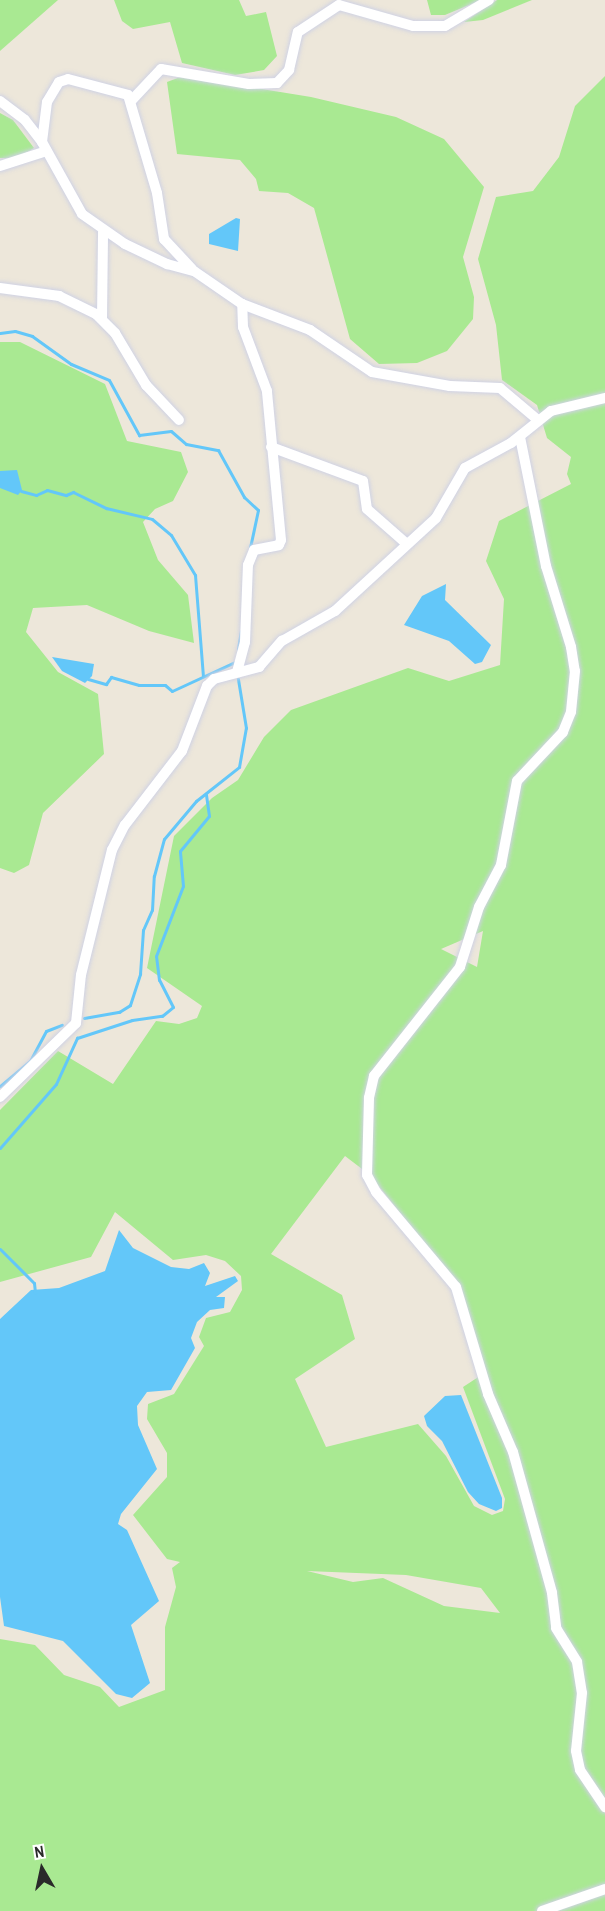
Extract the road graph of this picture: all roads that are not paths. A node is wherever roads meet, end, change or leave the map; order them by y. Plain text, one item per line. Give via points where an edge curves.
1 (489, 0) edge
2 (0, 101) edge
3 (131, 101) junction
4 (44, 146) junction
5 (0, 166) edge
6 (103, 230) junction
7 (194, 271) junction
8 (0, 288) edge
9 (242, 304) junction
10 (102, 318) junction
11 (605, 398) edge
12 (179, 420) dead end
13 (538, 420) junction
14 (520, 437) junction
15 (271, 447) junction
16 (407, 544) junction
17 (237, 672) junction
18 (0, 1096) edge
19 (605, 1807) edge
20 (605, 1889) edge
21 (542, 1911) edge

1 - 3 street via 445,26 413,26 339,4 298,32 289,70 277,84 249,84 161,69
2 - 4 street via 19,114
3 - 4 street via 123,90 68,79 59,82 47,102
3 - 7 street via 144,160 157,193 164,239
4 - 5 street
4 - 6 street via 82,214
6 - 7 street via 150,258
6 - 10 street
7 - 9 street
8 - 10 street via 60,296
9 - 13 street via 310,330 372,372 450,386 500,387
9 - 15 street via 243,327 267,391
10 - 12 street via 146,385
11 - 13 street via 551,411
13 - 14 street
14 - 16 street via 465,468 436,518
14 - 19 street via 546,566 571,647 575,671 571,712 563,732 517,781 501,865 479,907 460,967 375,1076 369,1098 367,1175 376,1192 456,1287 488,1394 513,1452 552,1593 556,1628 577,1662 582,1693 576,1751 580,1770
15 - 16 street via 363,481 367,509
15 - 17 street via 281,540 279,545 254,550 249,565 245,642
16 - 17 street via 335,610 282,641 259,667
17 - 18 street via 207,686 182,751 125,825 112,850 81,975 76,1023
20 - 21 street

